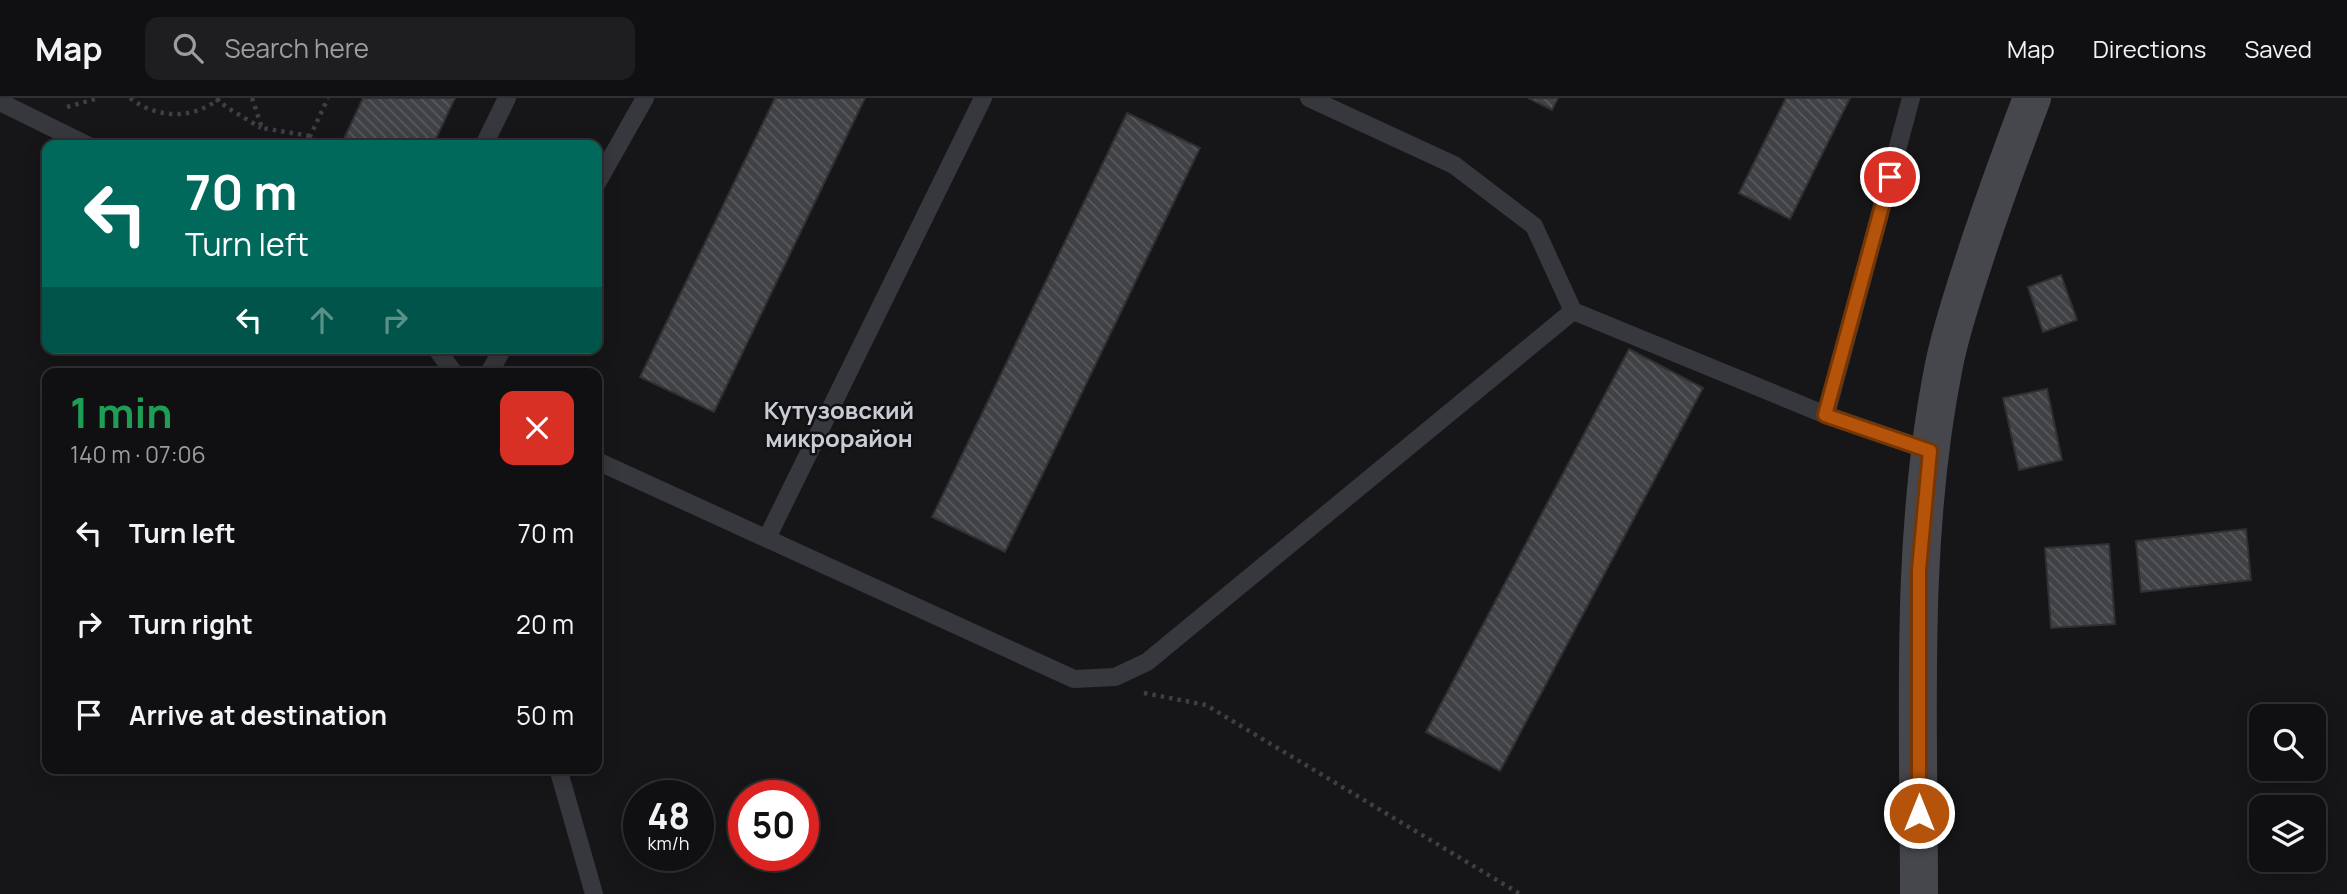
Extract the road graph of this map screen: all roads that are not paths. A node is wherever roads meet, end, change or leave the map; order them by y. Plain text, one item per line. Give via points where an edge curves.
1 (507, 98) edge
2 (645, 98) edge
3 (983, 98) edge
4 (1309, 98) edge
5 (1911, 98) edge
6 (2032, 98) edge
7 (0, 102) edge
8 (77, 140) edge
9 (486, 140) edge
10 (602, 174) edge
11 (1573, 311) junction
12 (1825, 415) junction
13 (1930, 451) junction
14 (602, 463) edge
15 (767, 538) junction
16 (560, 774) edge
17 (594, 894) edge
18 (1919, 894) edge

1 - 9 lane
2 - 10 lane
3 - 15 lane
4 - 11 lane via 1454,165 1534,226
5 - 12 lane
6 - 13 main road via 1965,288 1944,363
7 - 8 lane
11 - 12 lane
11 - 15 lane via 1147,662 1115,677 1074,678
12 - 13 lane
13 - 18 main road via 1919,569
14 - 15 lane
16 - 17 lane

